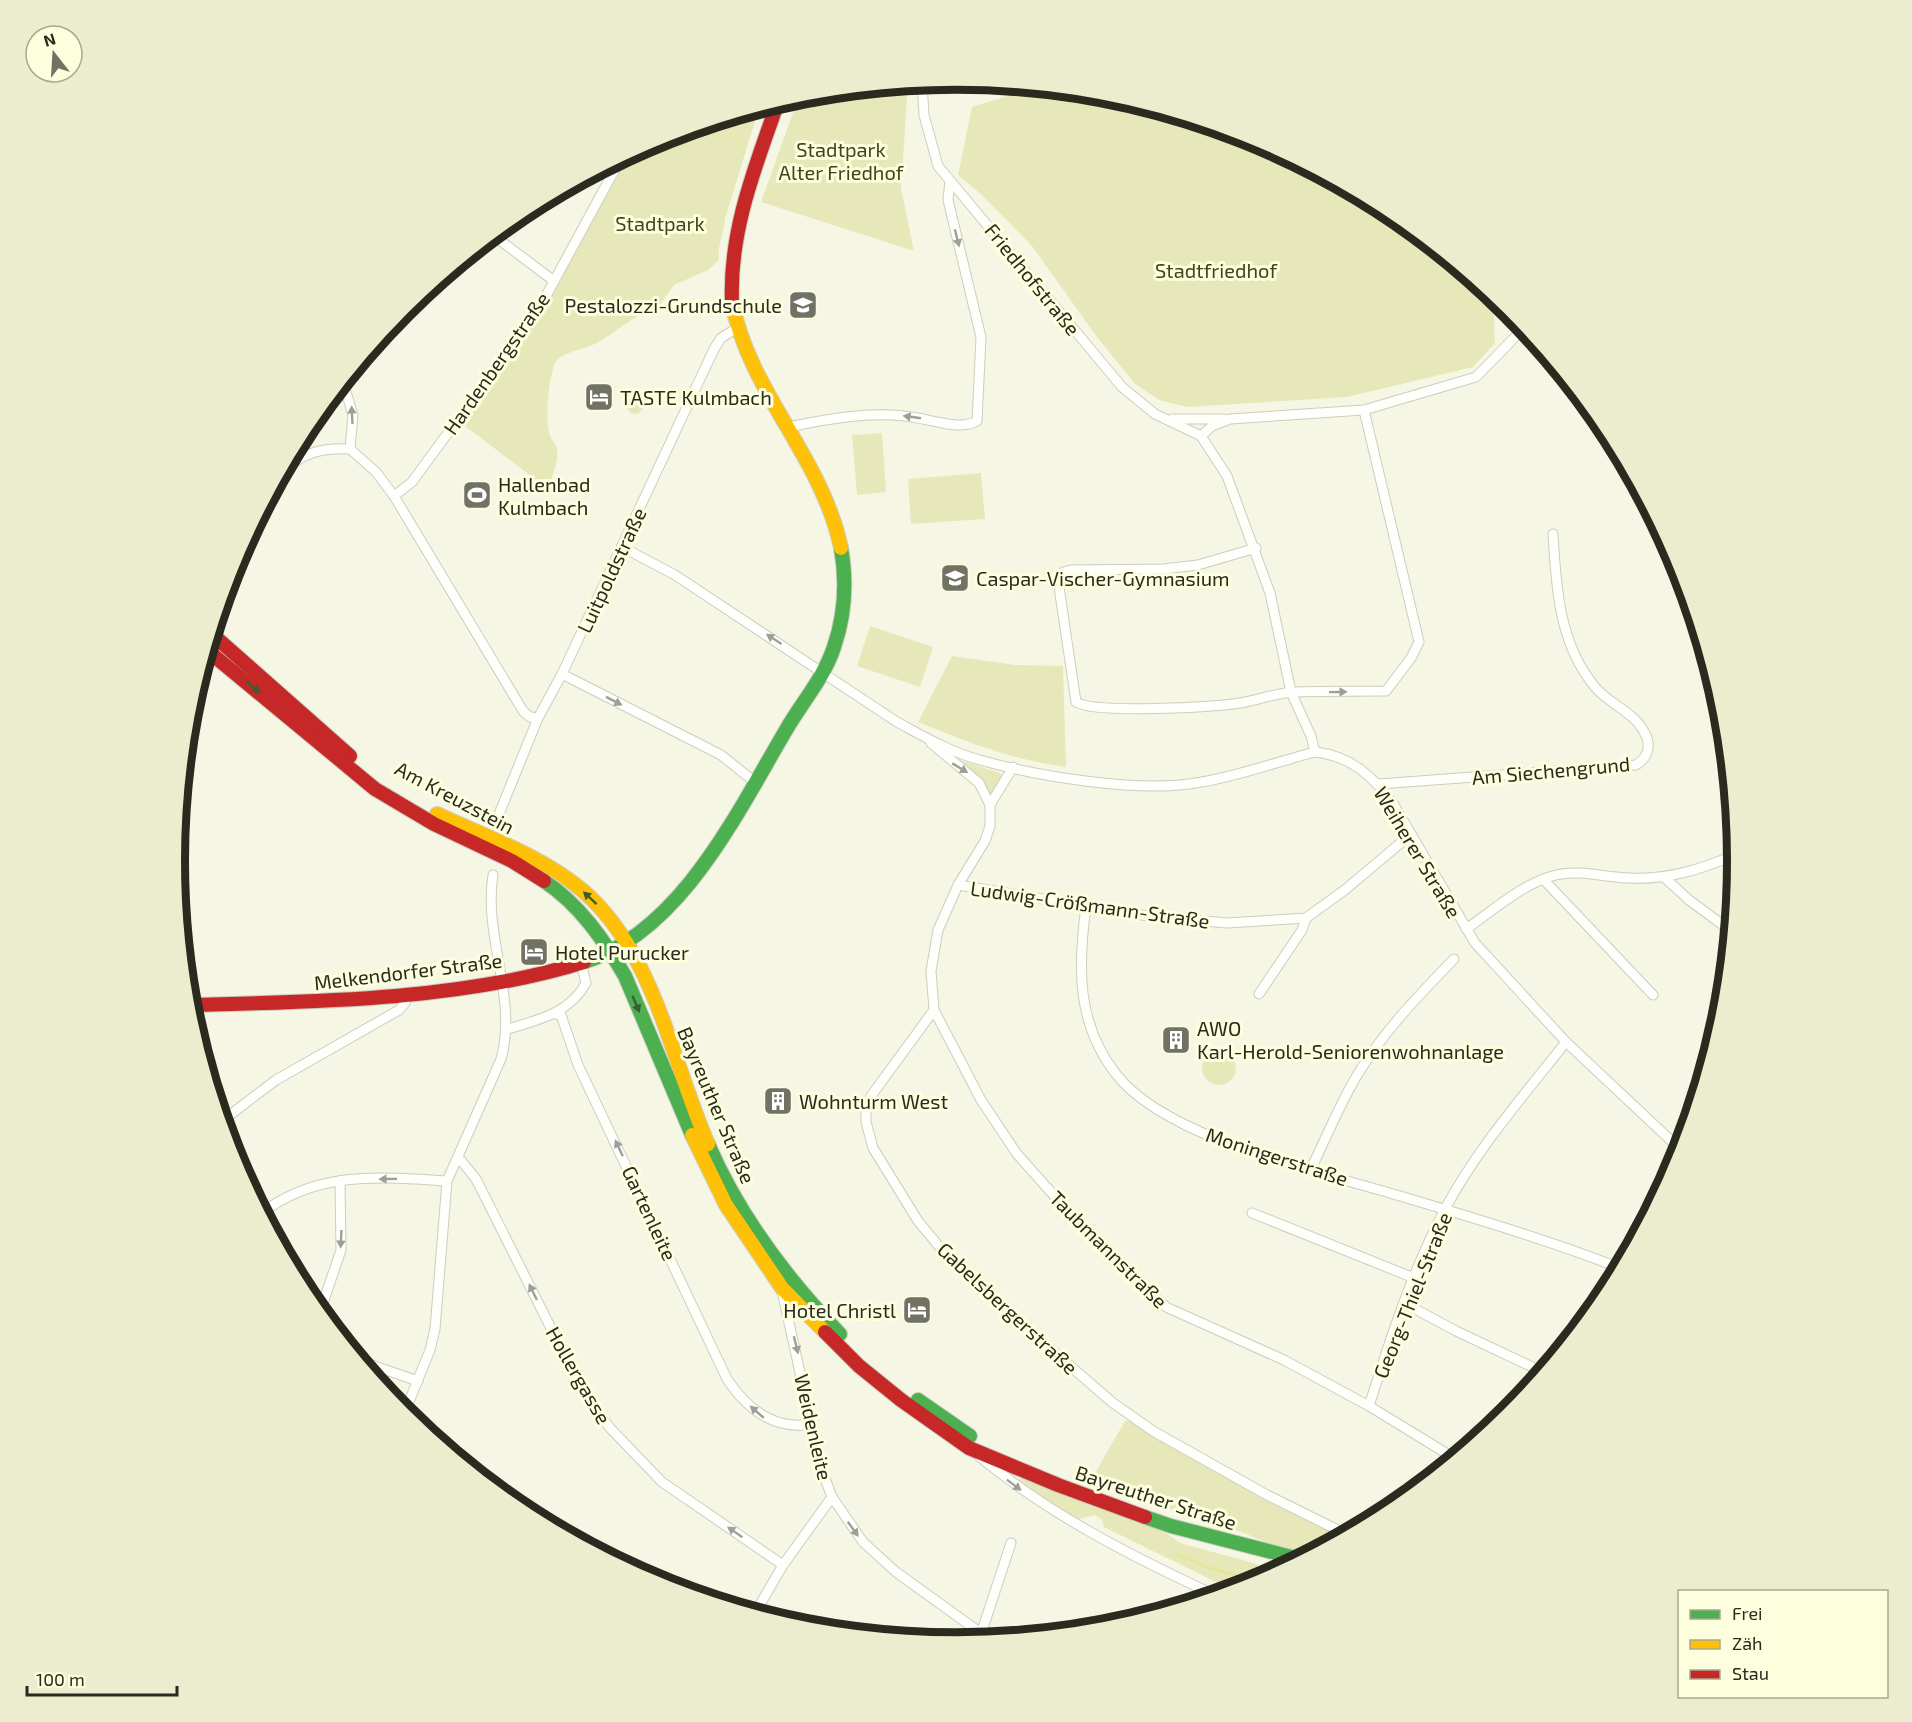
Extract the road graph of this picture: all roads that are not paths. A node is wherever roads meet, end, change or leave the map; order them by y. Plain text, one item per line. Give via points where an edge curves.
1 (923, 91) edge
2 (775, 112) edge
3 (614, 170) edge
4 (951, 181) junction
5 (500, 240) edge
6 (554, 281) junction
7 (736, 328) junction
8 (1518, 334) edge
9 (345, 390) edge
10 (1364, 410) junction
11 (1163, 417) junction
12 (1230, 419) junction
13 (789, 427) junction
14 (1201, 436) junction
15 (350, 450) junction
16 (298, 459) edge
17 (394, 496) junction
18 (1553, 534) dead end
19 (622, 547) junction
20 (1256, 548) junction
21 (218, 639) edge
22 (213, 655) edge
23 (824, 671) junction
24 (562, 674) junction
25 (1291, 692) junction
26 (538, 718) junction
27 (922, 736) junction
28 (1315, 752) junction
29 (1013, 767) junction
30 (756, 783) junction
31 (1379, 784) junction
32 (990, 805) junction
33 (497, 819) dead end
34 (1410, 835) junction
35 (1727, 857) edge
36 (493, 875) dead end
37 (1665, 878) junction
38 (1543, 879) junction
39 (958, 885) junction
40 (1086, 906) junction
41 (1306, 918) junction
42 (1724, 926) edge
43 (1466, 930) junction
44 (627, 943) junction
45 (611, 952) junction
46 (1454, 959) dead end
47 (581, 963) junction
48 (500, 981) junction
49 (407, 994) junction
50 (1258, 994) dead end
51 (1653, 994) dead end
52 (199, 1005) edge
53 (934, 1010) junction
54 (556, 1014) junction
55 (508, 1029) junction
56 (1566, 1042) junction
57 (229, 1116) edge
58 (1673, 1142) edge
59 (459, 1158) junction
60 (1311, 1169) junction
61 (340, 1181) junction
62 (447, 1182) junction
63 (268, 1209) edge
64 (1445, 1209) junction
65 (1252, 1213) dead end
66 (1612, 1265) edge
67 (1414, 1278) junction
68 (782, 1288) junction
69 (324, 1301) edge
70 (1404, 1303) junction
71 (373, 1366) edge
72 (1536, 1369) edge
73 (418, 1381) junction
74 (408, 1403) edge
75 (1369, 1406) junction
76 (812, 1424) junction
77 (969, 1448) junction
78 (1448, 1454) edge
79 (1003, 1462) junction
80 (832, 1497) junction
81 (1339, 1530) edge
82 (1011, 1543) dead end
83 (1276, 1555) junction
84 (1286, 1557) edge
85 (1275, 1562) edge
86 (783, 1565) junction
87 (1205, 1590) edge
88 (759, 1607) edge
89 (974, 1631) edge
90 (985, 1631) edge

1 - 4 street, Friedhofstraße via 933,152 938,166
2 - 7 main road, Melkendorfer Straße via 737,239 731,284
3 - 6 street, Hardenbergstraße
4 - 11 street, Friedhofstraße via 1122,387 1138,403
4 -> 13 street via 948,200 981,337 977,421 970,425 875,415
5 - 6 street
6 - 17 street, Hardenbergstraße via 540,307 411,482
7 - 13 main road, Melkendorfer Straße
7 - 19 street, Luitpoldstraße via 714,349
8 - 10 street via 1476,377
15 -> 9 street via 353,415
10 - 12 street
25 -> 10 street via 1386,691 1419,642
11 - 12 street
11 - 14 street, Friedhofstraße
12 - 14 street via 1212,426
13 - 23 main road, Melkendorfer Straße via 823,489 846,570 841,628
14 - 20 street via 1227,476
15 - 16 street via 321,449
15 - 17 street via 376,472
17 - 26 street via 523,711
18 - 31 street, Am Siechengrund via 1556,588 1571,644 1596,688 1643,729 1648,752 1645,760 1636,765
23 -> 19 street, Weiherer Straße via 675,575
19 - 24 street, Luitpoldstraße
20 - 25 street
20 - 25 street via 1198,565 1163,570 1063,572 1059,587 1076,702 1102,707 1196,707 1237,704
44 -> 21 main road, Am Kreuzstein via 598,906 561,874 412,801 383,782
22 -> 45 main road, Am Kreuzstein via 375,789 434,824 512,861 557,890
23 - 27 street, Weiherer Straße
23 - 30 main road, Melkendorfer Straße
24 - 26 street, Luitpoldstraße
24 -> 30 street via 721,755
25 - 28 street
26 - 33 street, Luitpoldstraße
27 - 29 street, Weiherer Straße via 979,760
27 -> 32 street via 979,783
28 - 29 street, Weiherer Straße via 1173,786 1078,780
28 - 31 street, Weiherer Straße via 1347,761
29 - 32 street
30 - 44 main road, Melkendorfer Straße via 690,879
31 - 34 street, Weiherer Straße
32 - 39 street via 985,841
34 - 41 street
34 - 43 street, Weiherer Straße
35 - 37 street
36 - 48 street via 490,895
37 - 38 street via 1573,873
37 - 42 street
38 - 43 street
38 - 51 street
39 - 40 street, Ludwig-Crößmann-Straße
39 - 53 street via 933,951
40 - 41 street, Ludwig-Crößmann-Straße via 1227,923
40 - 60 street, Moningerstraße via 1080,947 1081,992 1097,1046 1116,1074 1135,1095 1167,1117 1224,1142
41 - 50 street via 1302,930
43 - 56 street, Weiherer Straße
44 - 45 main road, Melkendorfer Straße
44 - 79 main road, Bayreuther Straße via 716,1164 778,1265 869,1362
45 - 47 main road, Melkendorfer Straße
45 -> 68 main road, Bayreuther Straße via 625,976 706,1167 726,1205
46 - 60 street via 1405,1009 1374,1051 1338,1111
47 - 48 main road, Melkendorfer Straße
47 - 54 street via 586,983 580,994
48 - 49 main road, Melkendorfer Straße
48 - 55 street
49 - 52 main road, Melkendorfer Straße via 322,1002
49 - 57 street via 399,1010 276,1080
53 - 75 street, Taubmannstraße via 981,1100 1017,1154 1066,1209 1166,1307 1284,1360
53 - 81 street, Gabelsbergerstraße via 866,1109 873,1148 918,1221 979,1287 1113,1402 1153,1431
54 - 55 street
76 -> 54 street, Gartenleite via 779,1425 765,1419 736,1393 727,1379 578,1065 561,1015
55 - 59 street via 501,1059
56 - 58 street, Weiherer Straße
56 - 64 street, Georg-Thiel-Straße via 1511,1112
59 - 62 street
86 -> 59 street, Hollergasse via 662,1482 609,1428 569,1364 476,1179
60 - 64 street, Moningerstraße
62 -> 61 street via 395,1178
61 - 63 street via 313,1185
61 -> 69 street via 341,1250
62 - 73 street via 435,1329
64 - 66 street, Moningerstraße
64 - 67 street, Georg-Thiel-Straße
65 - 67 street
67 - 70 street, Georg-Thiel-Straße
68 -> 76 street, Weidenleite
68 - 77 main road, Bayreuther Straße via 859,1366
70 - 72 street
70 - 75 street, Georg-Thiel-Straße
71 - 73 street
73 - 74 street
75 - 78 street, Taubmannstraße
76 - 80 street, Weidenleite
77 - 79 main road, Bayreuther Straße
77 -> 87 street, Bayreuther Straße via 1055,1512
79 - 83 main road, Bayreuther Straße via 1171,1526
80 - 86 street
80 -> 89 street, Weidenleite via 862,1542
82 - 90 street
83 - 84 main road, Bayreuther Straße
83 - 85 street
86 - 88 street

